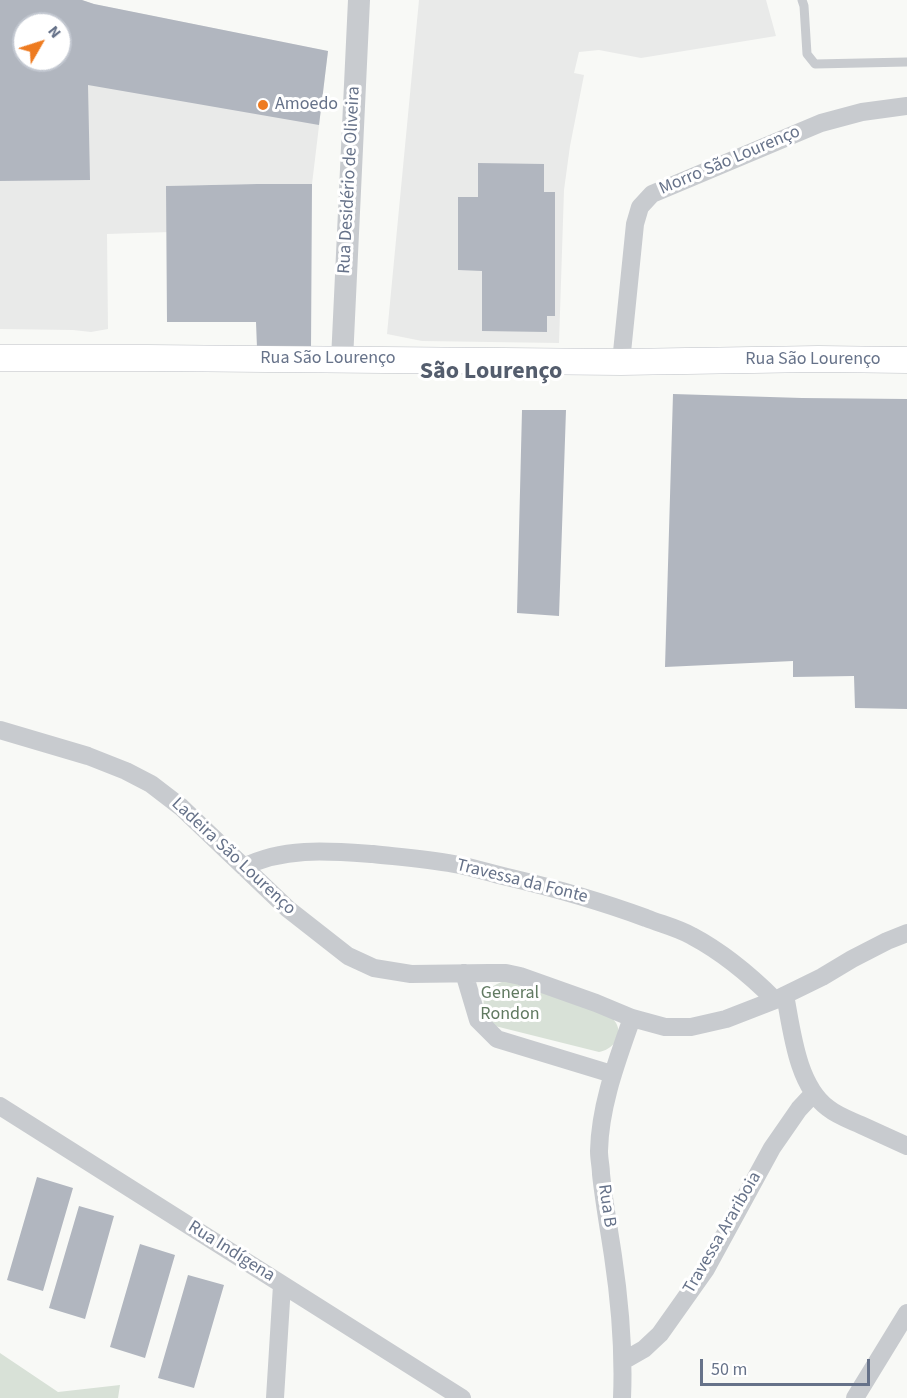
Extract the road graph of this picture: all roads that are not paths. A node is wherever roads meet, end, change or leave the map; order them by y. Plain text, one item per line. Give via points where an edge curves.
1 (359, 0) edge
2 (802, 0) edge
3 (907, 62) edge
4 (907, 106) edge
5 (0, 358) edge
6 (342, 360) junction
7 (907, 360) edge
8 (621, 362) junction
9 (0, 730) edge
10 (244, 867) junction
11 (907, 933) edge
12 (464, 973) junction
13 (780, 997) junction
14 (632, 1018) junction
15 (612, 1074) junction
16 (813, 1094) junction
17 (0, 1106) edge
18 (907, 1146) edge
19 (282, 1285) junction
20 (907, 1313) edge
21 (623, 1361) junction
22 (275, 1398) edge
23 (462, 1398) edge
24 (622, 1398) edge
25 (855, 1398) edge

1 - 6 street, Rua Desidério de Oliveira
2 - 3 lane via 807,54 815,63
4 - 8 street, Morro São Lourenço via 821,123 652,194 640,207 635,224
5 - 6 main road, Rua São Lourenço
6 - 8 main road, Rua São Lourenço
7 - 8 main road, Rua São Lourenço
9 - 10 street, Ladeira São Lourenço via 88,756 151,784
10 - 12 street, Ladeira São Lourenço via 288,909 348,956 374,968 411,974
10 - 13 street, Travessa da Fonte via 258,860 306,851 454,864 591,899 691,935
11 - 13 street, Ladeira São Lourenço
12 - 14 street, Ladeira São Lourenço via 520,976
12 - 15 street via 478,1020 496,1040
13 - 14 street, Ladeira São Lourenço via 726,1019 691,1027 665,1027
13 - 16 street
14 - 15 street, Rua B
15 - 21 street, Rua B via 599,1152
16 - 18 street via 845,1118
16 - 21 street, Travessa Arariboia via 772,1148 706,1269 660,1334
17 - 19 street, Rua Indígena
19 - 22 street
19 - 23 street, Rua Indígena
20 - 25 street
21 - 24 street, Rua B

